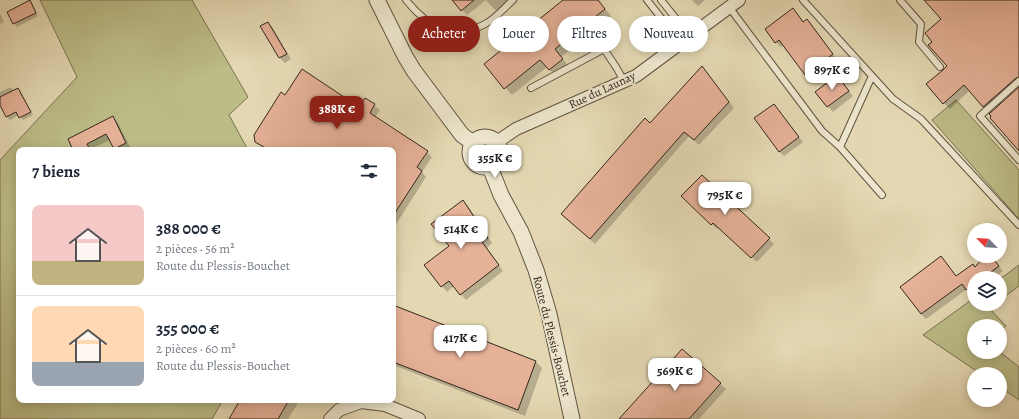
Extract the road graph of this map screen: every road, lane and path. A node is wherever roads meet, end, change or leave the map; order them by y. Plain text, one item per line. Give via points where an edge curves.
1 (377, 0) edge
2 (406, 0) edge
3 (513, 0) edge
4 (647, 0) edge
5 (661, 0) edge
6 (803, 0) edge
7 (900, 0) edge
8 (734, 4) edge
9 (662, 16) edge
10 (671, 16) edge
11 (708, 23) edge
12 (669, 52) edge
13 (940, 67) dead end
14 (872, 76) junction
15 (624, 81) junction
16 (1019, 81) edge
17 (531, 88) dead end
18 (497, 142) junction
19 (473, 143) junction
20 (840, 147) junction
21 (1019, 160) edge
22 (490, 167) junction
23 (882, 195) dead end
24 (1019, 225) edge
25 (358, 403) edge
26 (369, 403) edge
27 (330, 419) edge
28 (419, 419) edge
29 (572, 419) edge

1 - 19 street via 414,71 462,135
2 - 3 lane via 432,25 455,33 485,24
4 - 9 lane
5 - 10 lane
6 - 14 lane
7 - 13 lane via 921,24 919,42
8 - 11 street, Rue du Launay
8 - 20 lane via 822,131
12 - 15 street, Rue du Launay via 636,76
14 - 20 lane
14 - 24 lane via 892,99 921,119
15 - 17 lane via 604,49
15 - 18 street, Rue du Launay via 516,129
16 - 21 lane via 980,116
18 - 19 street via 485,137
18 - 22 street via 500,146 500,156
19 - 22 street via 470,152 473,161 481,167
20 - 23 lane
22 - 29 street, Route du Plessis-Bouchet via 536,270 549,314
25 - 27 street via 339,410
26 - 28 street via 385,405

